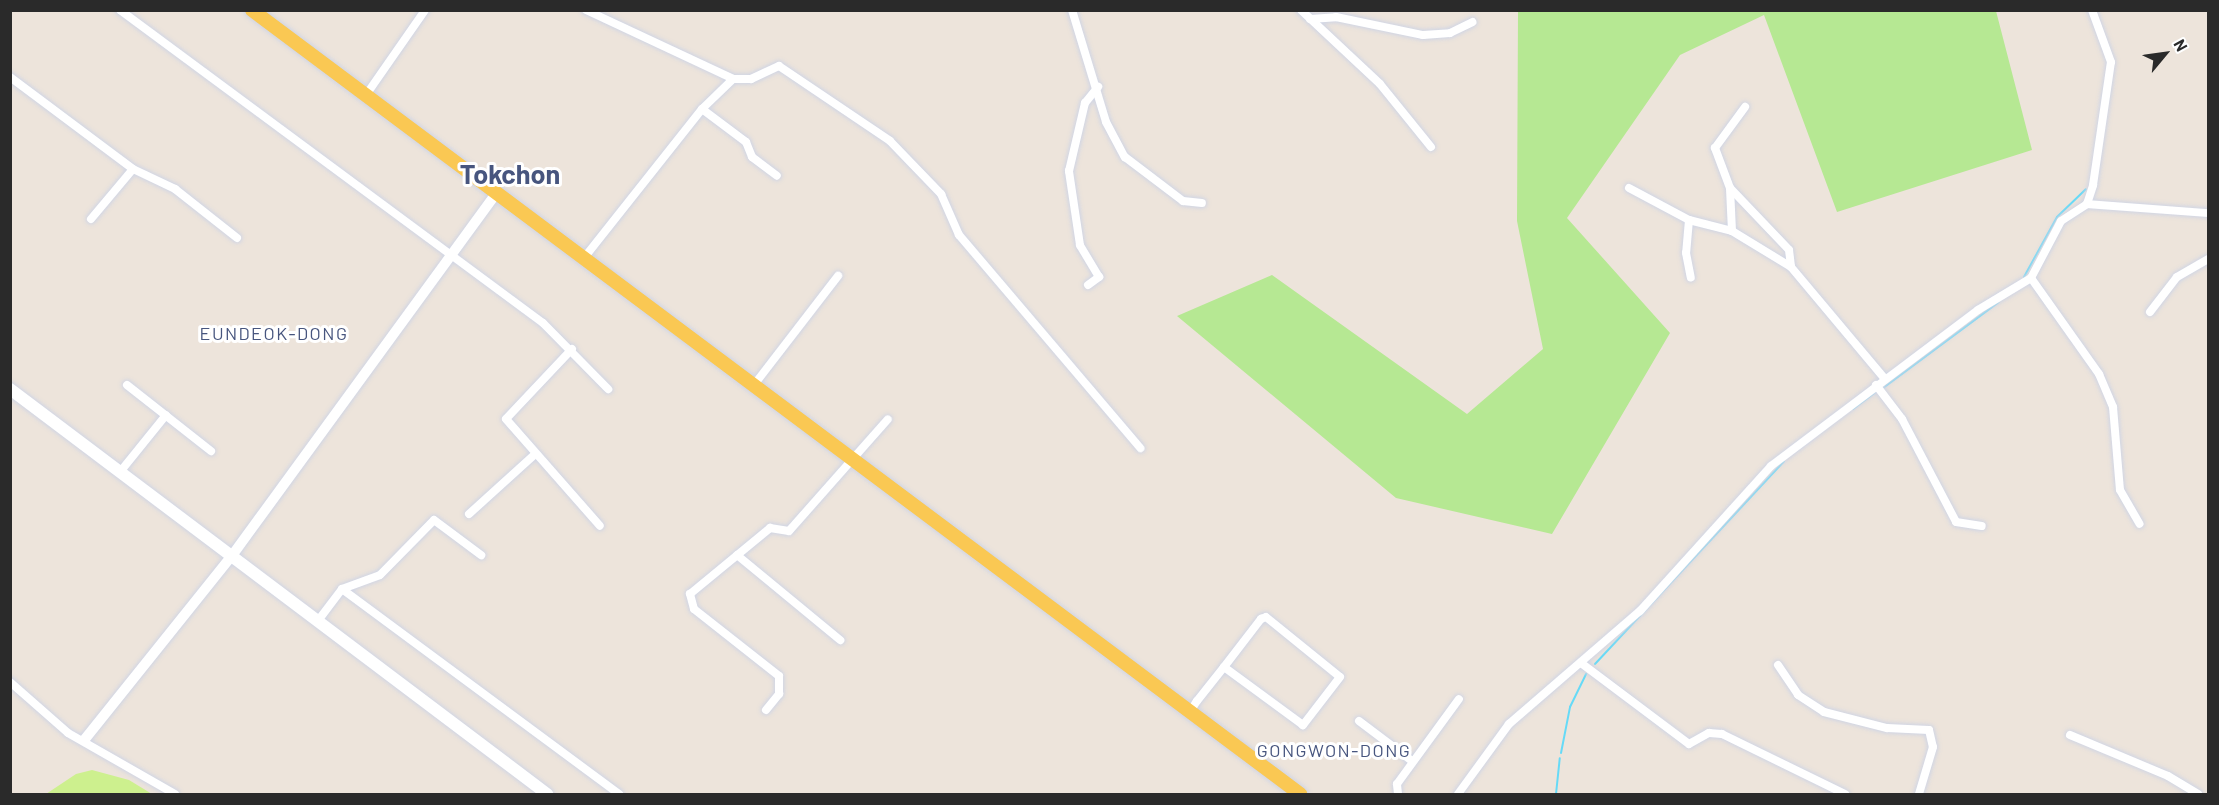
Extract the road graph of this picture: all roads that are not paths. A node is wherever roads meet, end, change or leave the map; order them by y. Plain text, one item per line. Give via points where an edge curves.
1 (120, 10) edge
2 (252, 10) edge
3 (424, 10) edge
4 (586, 10) edge
5 (1072, 10) edge
6 (1301, 10) edge
7 (2092, 10) edge
8 (1310, 19) junction
9 (1473, 22) dead end
10 (10, 77) edge
11 (733, 79) junction
12 (1098, 87) junction
13 (366, 95) junction
14 (1745, 107) dead end
15 (702, 109) junction
16 (1431, 147) dead end
17 (133, 169) junction
18 (777, 176) dead end
19 (1629, 188) dead end
20 (1730, 188) junction
21 (496, 192) junction
22 (1202, 203) dead end
23 (2087, 204) junction
24 (2208, 213) edge
25 (91, 219) dead end
26 (1689, 220) junction
27 (1732, 231) junction
28 (237, 238) dead end
29 (450, 256) junction
30 (584, 258) junction
31 (2208, 259) edge
32 (1791, 267) junction
33 (838, 276) dead end
34 (1691, 278) dead end
35 (2031, 278) junction
36 (1088, 285) dead end
37 (2150, 312) dead end
38 (572, 349) junction
39 (1885, 379) junction
40 (127, 385) dead end
41 (754, 385) junction
42 (1876, 385) junction
43 (10, 389) edge
44 (608, 389) dead end
45 (166, 416) junction
46 (888, 419) dead end
47 (1140, 448) dead end
48 (211, 451) dead end
49 (533, 456) junction
50 (853, 459) junction
51 (120, 472) junction
52 (469, 514) dead end
53 (2140, 524) dead end
54 (600, 526) dead end
55 (1982, 526) dead end
56 (482, 555) dead end
57 (737, 555) junction
58 (231, 557) junction
59 (342, 589) junction
60 (317, 622) junction
61 (840, 640) dead end
62 (1581, 663) junction
63 (1778, 665) dead end
64 (1224, 667) junction
65 (10, 682) edge
66 (1459, 699) dead end
67 (766, 710) dead end
68 (1190, 712) junction
69 (1359, 722) dead end
70 (2070, 735) dead end
71 (85, 739) junction
72 (1412, 761) junction
73 (175, 795) edge
74 (547, 795) edge
75 (619, 795) edge
76 (1300, 795) edge
77 (1398, 795) edge
78 (1458, 795) edge
79 (1845, 795) edge
80 (1919, 795) edge
81 (2198, 795) edge

1 - 29 street
2 - 13 main road
3 - 13 street
4 - 11 street
5 - 12 street
6 - 8 street
7 - 23 street via 2110,62
8 - 9 street via 1336,17 1423,35 1450,33
8 - 16 street via 1380,84
10 - 17 street
11 - 15 street
11 - 47 street via 752,79 779,66 890,141 941,194 959,236
12 - 22 street via 1107,122 1125,157 1183,201
12 - 36 street via 1085,103 1069,171 1080,245 1099,277
13 - 21 main road
14 - 20 street via 1715,147
15 - 18 street via 746,142 752,158
15 - 30 street
17 - 25 street
17 - 28 street via 175,189
19 - 26 street
20 - 27 street
20 - 32 street via 1789,250
21 - 29 street
21 - 30 main road
23 - 24 street
23 - 35 street via 2061,221
26 - 27 street
26 - 34 street via 1686,253
27 - 32 street
29 - 38 street
29 - 58 street
30 - 41 main road
31 - 37 street via 2177,276
32 - 39 street
33 - 41 street
35 - 39 street
35 - 53 street via 2099,374 2113,407 2120,490
38 - 44 street
38 - 49 street via 507,412 507,425
39 - 42 street
40 - 45 street
41 - 50 main road
42 - 55 street via 1902,418 1956,522
42 - 62 street via 1771,466 1640,611
43 - 51 main road
45 - 48 street
45 - 51 street
46 - 50 street
49 - 52 street
49 - 54 street
50 - 57 street via 835,482 825,484 789,531 770,528
50 - 68 main road
51 - 58 main road
56 - 59 street via 434,520 380,575
57 - 61 street
57 - 67 street via 688,600 778,676 779,694
58 - 60 main road
58 - 71 street
59 - 60 street
59 - 75 street
60 - 74 main road
62 - 78 street via 1509,724
62 - 79 street via 1689,744 1709,733 1722,734
63 - 80 street via 1798,695 1824,712 1887,728 1929,730 1933,747
64 - 64 street via 1266,617 1340,677 1303,725
64 - 68 street
65 - 71 street via 68,733
66 - 72 street
68 - 76 main road
69 - 72 street
70 - 81 street via 2168,776
71 - 73 street
72 - 77 street via 1397,784

